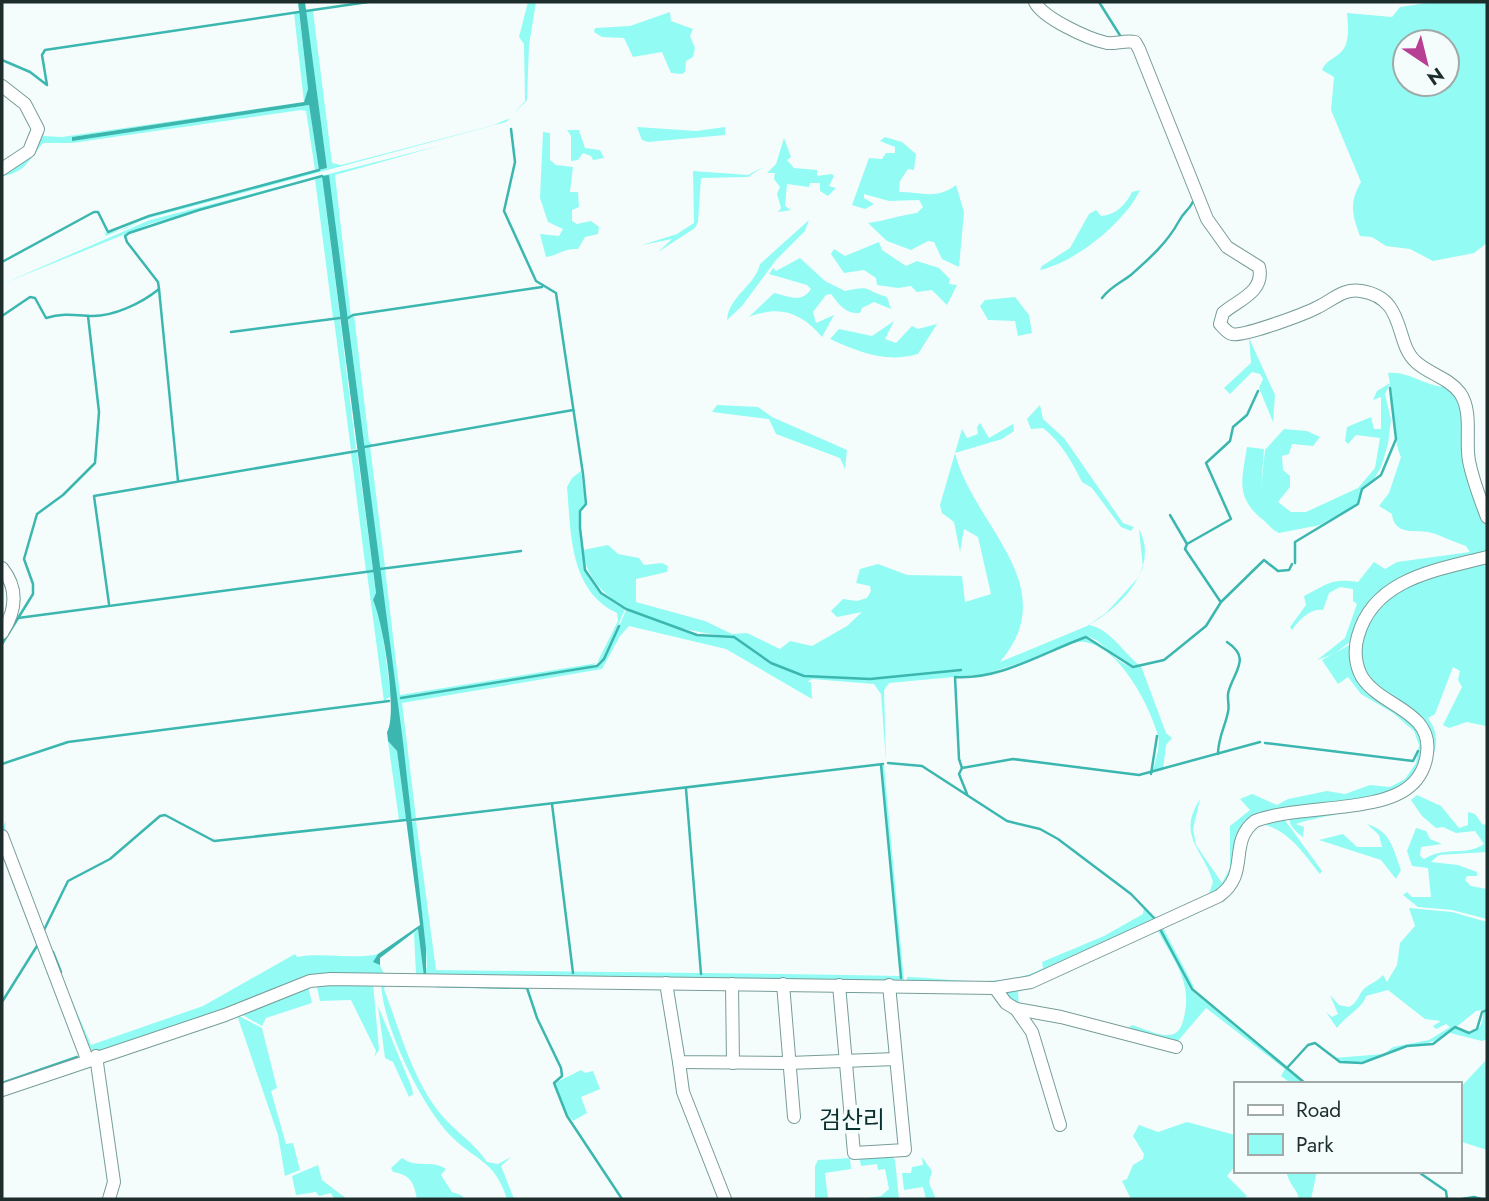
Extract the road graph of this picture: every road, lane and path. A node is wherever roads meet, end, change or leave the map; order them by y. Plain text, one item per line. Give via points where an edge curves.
1 (1035, 2) edge
2 (2, 86) edge
3 (2, 169) edge
4 (1487, 517) edge
5 (1487, 556) edge
6 (2, 568) edge
7 (2, 634) edge
8 (2, 836) edge
9 (666, 983) junction
10 (732, 984) junction
11 (783, 984) junction
12 (839, 985) junction
13 (889, 985) junction
14 (995, 988) junction
15 (1016, 1009) junction
16 (1176, 1047) dead end
17 (91, 1058) junction
18 (896, 1059) junction
19 (679, 1062) junction
20 (845, 1062) junction
21 (733, 1063) junction
22 (789, 1063) junction
23 (2, 1090) edge
24 (793, 1117) dead end
25 (1060, 1125) dead end
26 (109, 1199) edge
27 (725, 1199) edge

1 - 4 street via 1082,35 1110,43 1135,42 1207,219 1227,247 1259,267 1261,275 1253,292 1223,313 1223,328 1232,334 1248,334 1314,309 1341,292 1362,291 1378,297 1401,323 1406,350 1460,393 1470,468
2 - 3 street via 25,104 38,129 29,151
5 - 14 street via 1406,580 1380,598 1359,631 1356,658 1362,677 1420,723 1427,735 1426,760 1412,785 1387,798 1255,821 1241,837 1236,878 1219,896 1031,982
6 - 7 street via 15,598
8 - 17 street
9 - 10 street
9 - 17 street via 321,980
9 - 19 street
10 - 11 street
10 - 21 street
11 - 12 street
11 - 22 street
12 - 13 street
12 - 20 street
13 - 14 street
13 - 18 street
14 - 15 street
15 - 16 street
15 - 25 street via 1032,1032
17 - 23 street
17 - 26 street via 114,1182
18 - 20 street
18 - 20 street via 905,1150 854,1153
19 - 21 street
19 - 27 street via 682,1092
20 - 22 street
21 - 22 street
22 - 24 street

